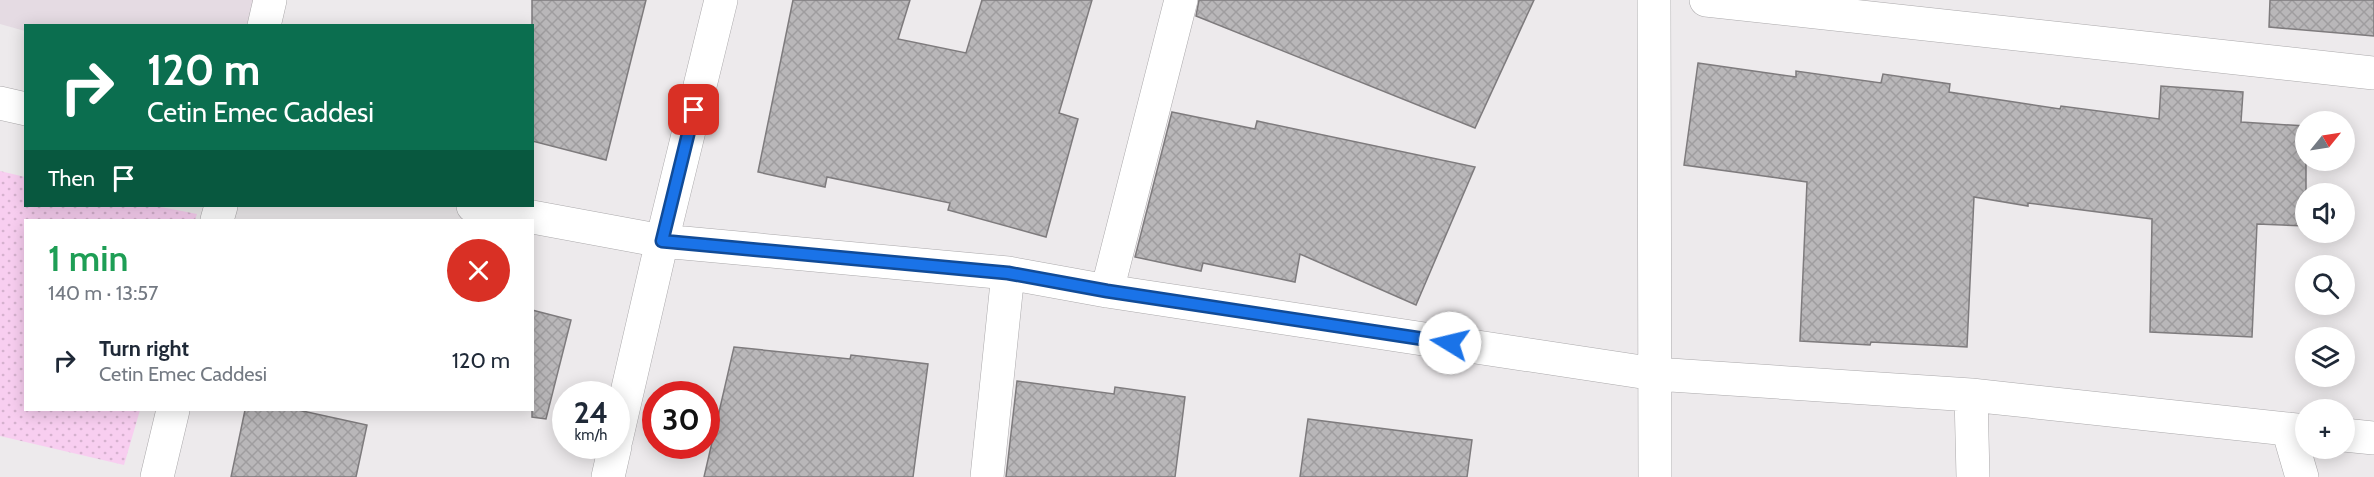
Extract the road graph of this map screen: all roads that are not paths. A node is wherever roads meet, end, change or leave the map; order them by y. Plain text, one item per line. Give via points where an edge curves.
1 (270, 0) edge
2 (722, 0) edge
3 (1181, 0) edge
4 (1654, 0) edge
5 (1706, 0) edge
6 (264, 24) edge
7 (2374, 73) edge
8 (0, 103) edge
9 (24, 109) edge
10 (478, 207) edge
11 (662, 241) junction
12 (1008, 273) junction
13 (1107, 291) junction
14 (1655, 374) junction
15 (630, 381) edge
16 (1971, 395) junction
17 (173, 411) edge
18 (2295, 430) edge
19 (2355, 436) edge
20 (2374, 438) edge
21 (612, 459) edge
22 (2300, 459) edge
23 (157, 477) edge
24 (608, 477) edge
25 (987, 477) edge
26 (1655, 477) edge
27 (1973, 477) edge
28 (2302, 477) edge

1 - 6 street
2 - 11 street
3 - 13 street
4 - 14 street
5 - 7 street
8 - 9 street
10 - 11 street
11 - 12 street
11 - 15 street
12 - 13 street
12 - 25 street
13 - 14 street
14 - 16 street
14 - 26 street
16 - 18 street
16 - 27 street
17 - 23 street
19 - 20 street
21 - 24 street
22 - 28 street

